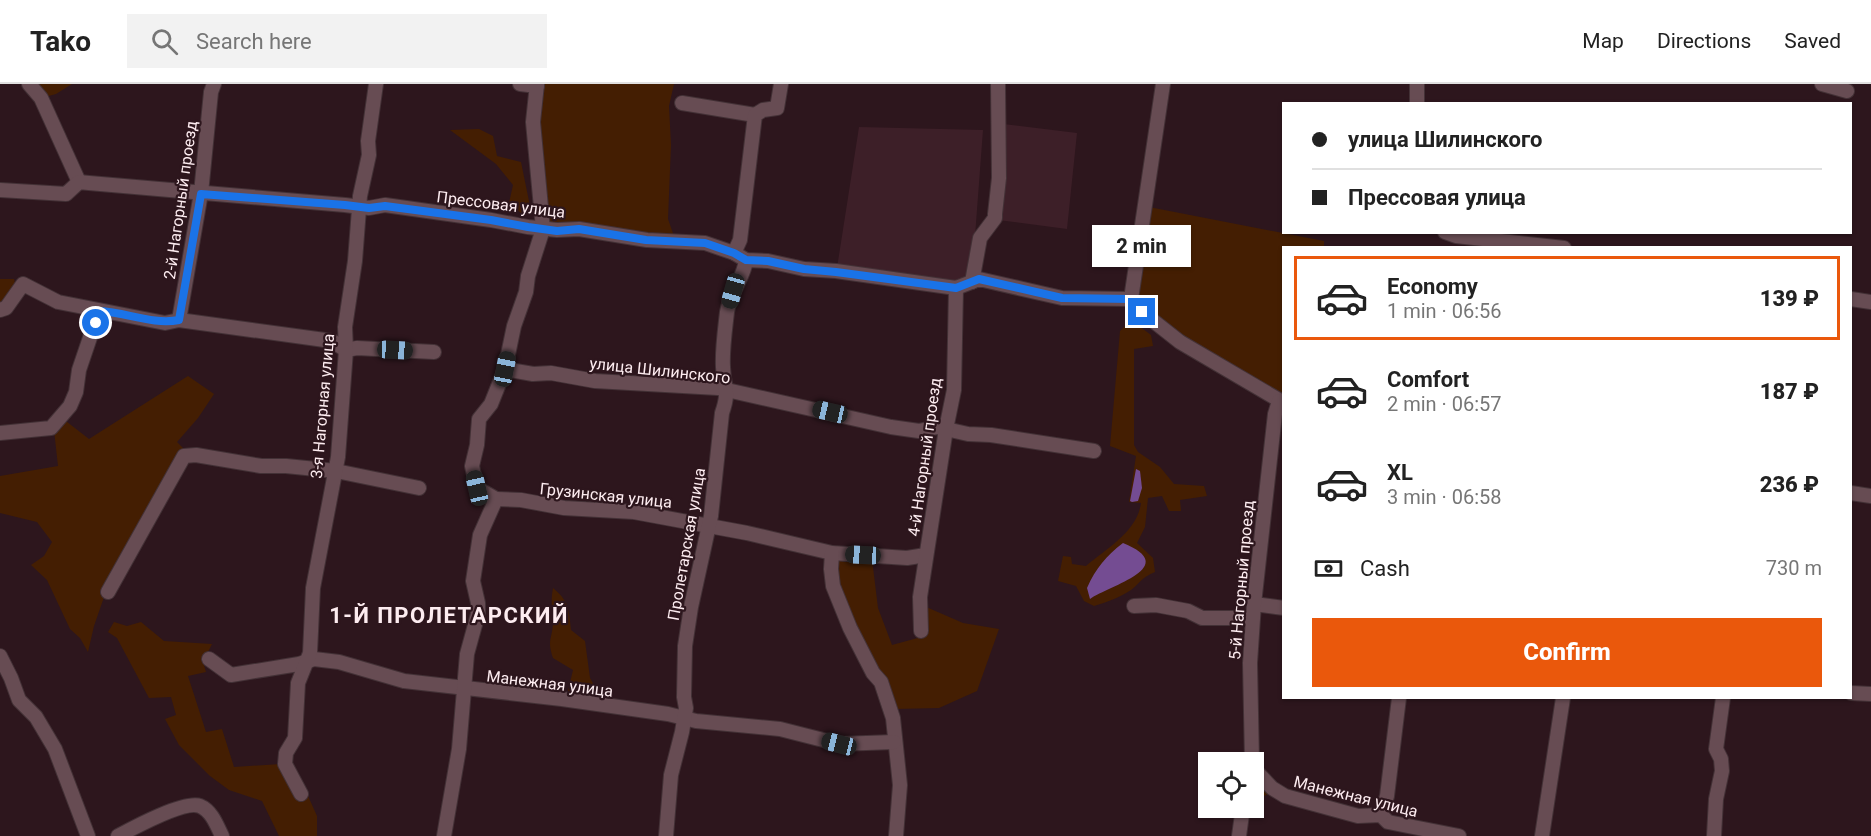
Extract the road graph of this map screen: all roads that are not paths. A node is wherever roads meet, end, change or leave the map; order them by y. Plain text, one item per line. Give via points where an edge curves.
1 (29, 84) edge
2 (214, 84) edge
3 (376, 84) edge
4 (520, 84) edge
5 (781, 84) edge
6 (998, 84) edge
7 (1163, 84) edge
8 (1416, 84) edge
9 (1821, 84) edge
10 (537, 85) edge
11 (1847, 91) dead end
12 (1417, 102) edge
13 (682, 103) dead end
14 (754, 115) junction
15 (79, 182) junction
16 (0, 190) edge
17 (201, 194) junction
18 (359, 208) junction
19 (543, 229) junction
20 (1450, 234) edge
21 (1546, 246) edge
22 (740, 256) junction
23 (972, 282) junction
24 (956, 288) junction
25 (1131, 299) junction
26 (1852, 299) edge
27 (1871, 302) edge
28 (0, 310) edge
29 (99, 311) junction
30 (179, 320) junction
31 (346, 350) junction
32 (434, 352) dead end
33 (505, 369) junction
34 (727, 391) junction
35 (1281, 402) edge
36 (946, 429) junction
37 (0, 433) edge
38 (1094, 451) dead end
39 (336, 471) junction
40 (419, 488) dead end
41 (1852, 493) edge
42 (1871, 496) edge
43 (496, 499) junction
44 (708, 526) junction
45 (832, 553) junction
46 (926, 555) junction
47 (108, 592) dead end
48 (1134, 606) dead end
49 (1282, 608) edge
50 (1254, 610) junction
51 (921, 631) dead end
52 (0, 656) edge
53 (209, 658) dead end
54 (308, 661) junction
55 (464, 689) junction
56 (1852, 693) edge
57 (1871, 694) edge
58 (1400, 699) edge
59 (1563, 699) edge
60 (1722, 699) edge
61 (685, 718) junction
62 (894, 742) junction
63 (1252, 752) edge
64 (1264, 780) edge
65 (301, 794) dead end
66 (1241, 818) edge
67 (1385, 818) junction
68 (88, 836) edge
69 (118, 836) edge
70 (222, 836) edge
71 (444, 836) edge
72 (666, 836) edge
73 (896, 836) edge
74 (1239, 836) edge
75 (1385, 836) edge
76 (1459, 836) edge
77 (1542, 836) edge
78 (1714, 836) edge

1 - 15 street via 41,98
2 - 17 street, 2-й Нагорный проезд
3 - 18 street, 3-я Нагорная улица
4 - 10 street
5 - 14 street via 777,108
6 - 23 street via 999,178 995,218 980,238
7 - 25 street
8 - 12 street
9 - 11 street
10 - 19 street via 534,122
13 - 14 street
14 - 22 street, Пролетарская улица
15 - 16 street, Прессовая улица via 66,194
15 - 17 street, Прессовая улица
17 - 18 street, Прессовая улица
17 - 30 street, 2-й Нагорный проезд
18 - 19 street, Прессовая улица via 385,206
18 - 31 street, 3-я Нагорная улица via 356,261 345,327
19 - 22 street, Прессовая улица via 579,229 646,240 705,243
19 - 33 street
20 - 21 street
22 - 24 street, Прессовая улица via 804,269
22 - 34 street, Пролетарская улица via 746,266 728,309 723,366
23 - 24 street, Прессовая улица
23 - 25 street, Прессовая улица via 979,279 1062,298
24 - 36 street, 4-й Нагорный проезд via 954,390
25 - 35 street via 1180,342
26 - 27 street
28 - 29 street via 6,308 24,284 58,302
29 - 30 street via 165,323
29 - 37 street via 70,406 51,428
30 - 31 street via 332,341
31 - 32 street
31 - 39 street, 3-я Нагорная улица
33 - 34 street, улица Шилинского via 595,381
33 - 43 street via 491,404 479,419 472,466 477,488
34 - 36 street, улица Шилинского via 891,427
34 - 44 street, Пролетарская улица
35 - 50 street, 5-й Нагорный проезд via 1272,436
36 - 38 street, улица Шилинского
36 - 46 street, 4-й Нагорный проезд
39 - 40 street
39 - 47 street via 184,456
39 - 54 street, 3-я Нагорная улица via 313,588
41 - 42 street
43 - 44 street, Грузинская улица via 634,512
43 - 55 street via 480,535 473,581 478,614 466,654
44 - 45 street, Грузинская улица
44 - 61 street, Пролетарская улица via 685,646
45 - 46 street, Грузинская улица via 907,558
45 - 62 street via 833,586 873,673 881,682 893,718
46 - 51 street, 4-й Нагорный проезд via 920,597
48 - 50 street via 1156,605 1202,618 1240,618
49 - 50 street
50 - 63 street, 5-й Нагорный проезд via 1250,663
52 - 68 street via 19,700 36,717 55,749
53 - 54 street, Манежная улица via 231,675
54 - 55 street, Манежная улица via 339,662 404,681
54 - 65 street, 3-я Нагорная улица via 298,683 295,738 286,753 285,764
55 - 61 street, Манежная улица
55 - 71 street via 459,749
56 - 57 street
58 - 67 street
59 - 77 street
60 - 78 street via 1716,749 1722,771
61 - 62 street, Манежная улица via 780,729 839,744
61 - 72 street, Пролетарская улица via 671,775
62 - 73 street via 900,785
64 - 67 street, Манежная улица via 1285,796 1358,816
66 - 74 street
67 - 75 street
67 - 76 street, Манежная улица
69 - 70 street via 190,805 200,806 211,814

